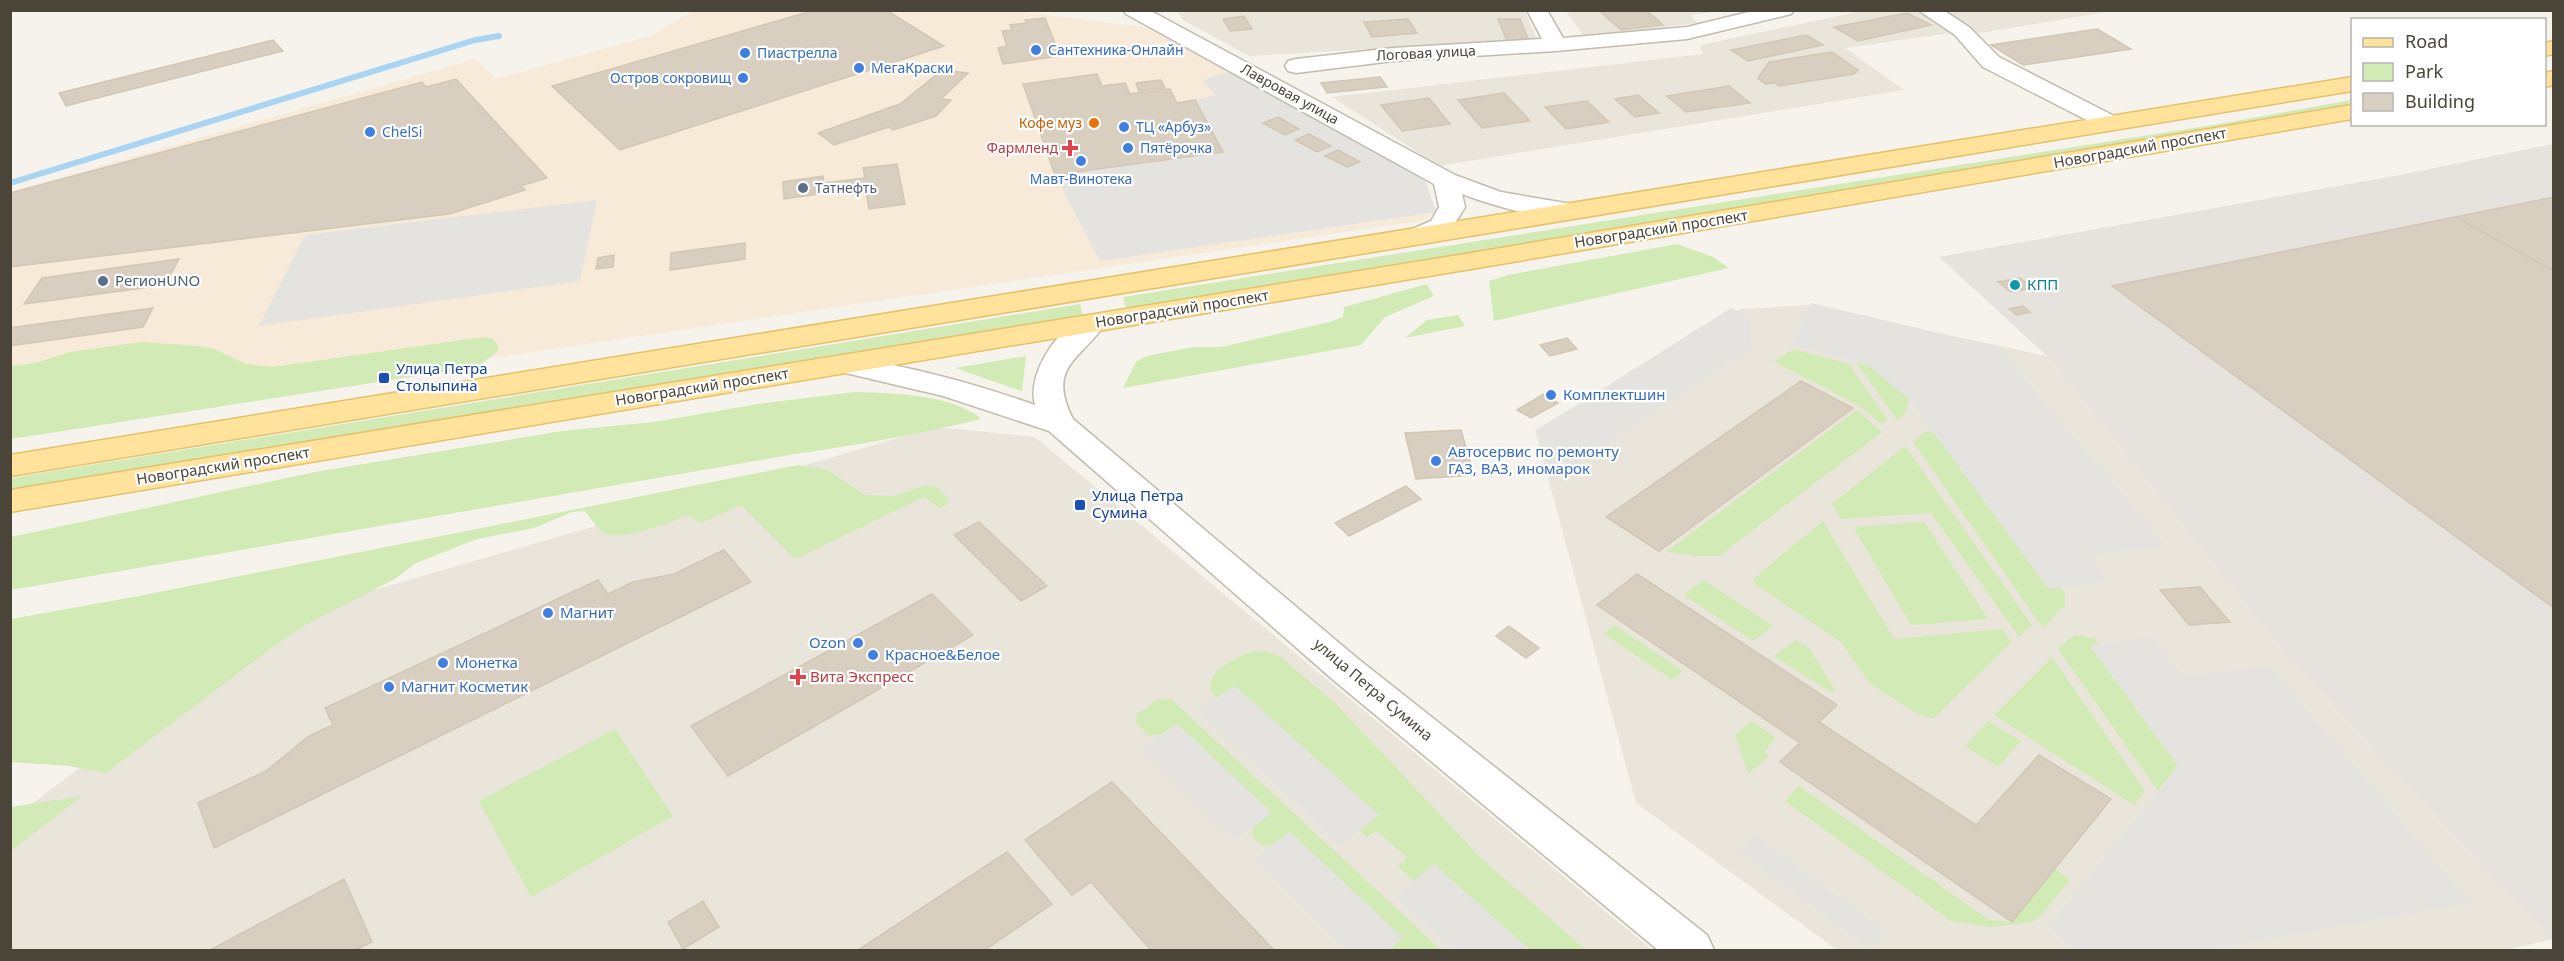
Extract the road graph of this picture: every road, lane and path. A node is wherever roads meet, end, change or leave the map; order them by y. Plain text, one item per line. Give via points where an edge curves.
1 (1537, 10) edge
2 (1784, 10) edge
3 (1928, 10) edge
4 (1133, 11) edge
5 (1556, 45) junction
6 (1296, 66) dead end
7 (2351, 84) edge
8 (2351, 112) edge
9 (2110, 123) junction
10 (1446, 180) junction
11 (1574, 211) junction
12 (1419, 236) junction
13 (1091, 324) junction
14 (844, 364) junction
15 (1060, 424) junction
16 (10, 466) edge
17 (10, 501) edge
18 (1690, 951) edge

1 - 5 street
2 - 5 street, Логовая улица via 1689,33
3 - 9 street via 1962,31 1991,62
4 - 10 street, Лавровая улица
5 - 6 street, Логовая улица via 1344,58
7 - 9 main road, Новоградский проспект
8 - 13 main road, Новоградский проспект
9 - 11 main road, Новоградский проспект
10 - 11 street, Лавровая улица via 1495,198
10 - 12 street via 1452,207 1441,225
11 - 12 main road, Новоградский проспект
12 - 16 main road, Новоградский проспект
13 - 14 main road, Новоградский проспект
13 - 15 street via 1067,346 1051,370 1048,397
14 - 15 street via 960,389
14 - 17 main road, Новоградский проспект
15 - 18 street, улица Петра Сумина via 1344,668

